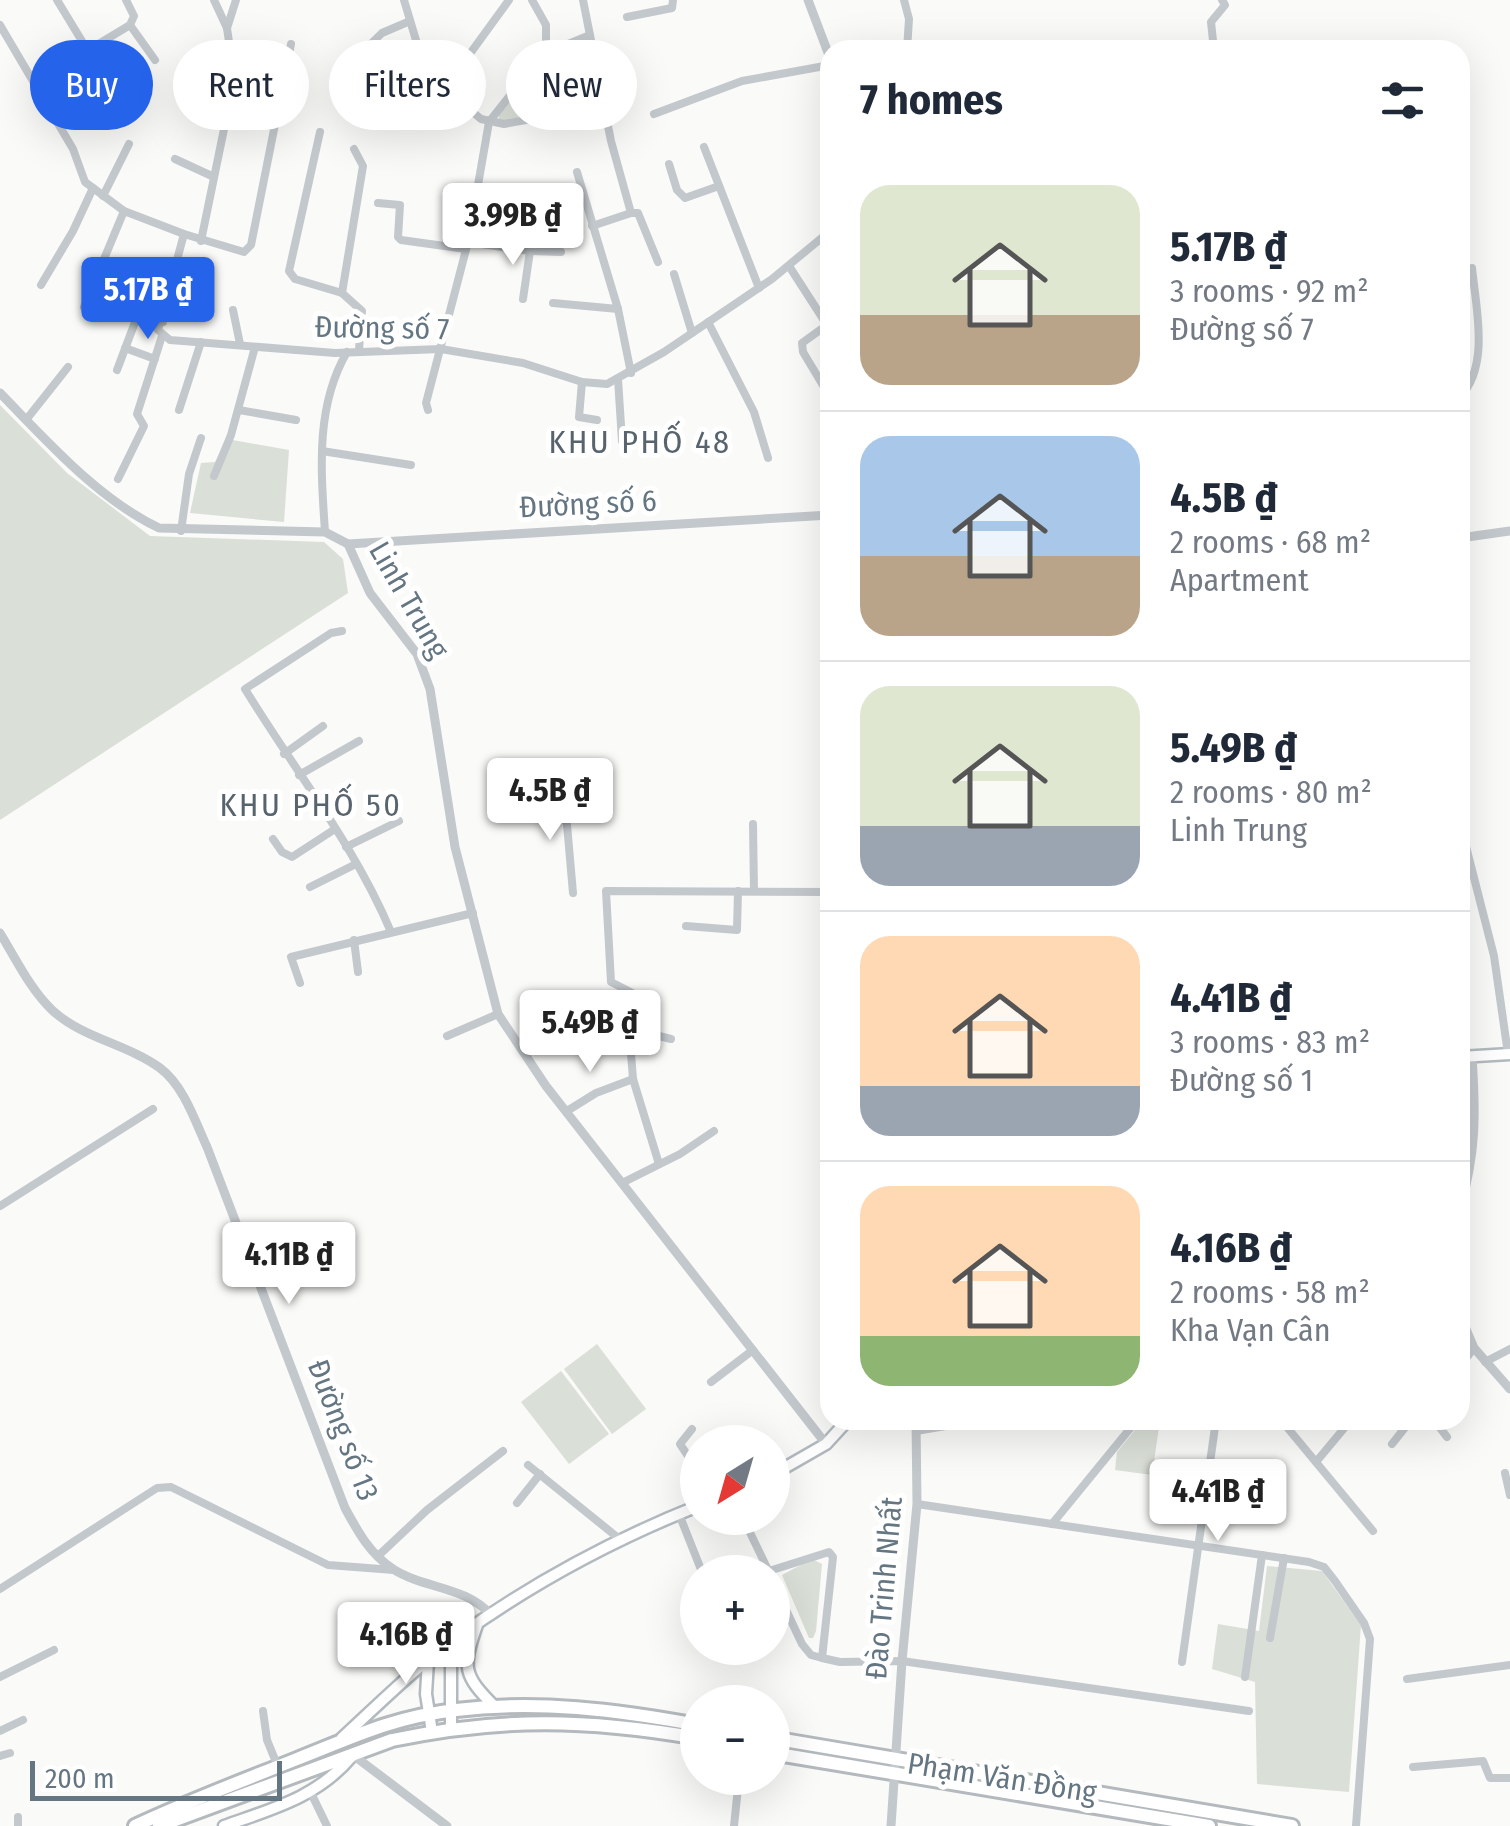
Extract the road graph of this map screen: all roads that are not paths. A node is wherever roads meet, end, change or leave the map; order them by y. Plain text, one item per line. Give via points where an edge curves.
1 (58, 0) edge
2 (126, 0) edge
3 (214, 0) edge
4 (236, 0) edge
5 (404, 0) edge
6 (532, 0) edge
7 (583, 0) edge
8 (673, 0) edge
9 (808, 0) edge
10 (904, 0) edge
11 (1222, 0) edge
12 (507, 1) edge
13 (627, 17) dead end
14 (410, 21) junction
15 (0, 24) edge
16 (130, 25) junction
17 (227, 28) junction
18 (590, 34) junction
19 (82, 40) edge
20 (106, 40) edge
21 (375, 40) edge
22 (416, 40) edge
23 (480, 40) edge
24 (546, 40) edge
25 (576, 40) edge
26 (591, 40) edge
27 (822, 40) edge
28 (908, 40) edge
29 (1213, 40) edge
30 (155, 60) dead end
31 (820, 63) edge
32 (30, 76) edge
33 (506, 100) edge
34 (654, 114) dead end
35 (486, 120) edge
36 (489, 122) junction
37 (506, 124) edge
38 (63, 130) edge
39 (274, 130) edge
40 (612, 130) edge
41 (320, 132) dead end
42 (129, 144) dead end
43 (704, 147) dead end
44 (354, 148) dead end
45 (174, 160) dead end
46 (669, 164) dead end
47 (577, 172) dead end
48 (214, 177) junction
49 (719, 186) junction
50 (93, 188) junction
51 (104, 196) junction
52 (378, 203) dead end
53 (474, 203) junction
54 (507, 207) dead end
55 (124, 211) junction
56 (631, 213) junction
57 (592, 226) junction
58 (184, 234) junction
59 (820, 240) edge
60 (202, 242) junction
61 (467, 245) junction
62 (530, 252) junction
63 (561, 252) dead end
64 (658, 262) dead end
65 (789, 266) junction
66 (1472, 268) dead end
67 (674, 274) dead end
68 (41, 285) dead end
69 (759, 288) junction
70 (342, 293) junction
71 (523, 300) dead end
72 (143, 301) dead end
73 (553, 303) dead end
74 (618, 309) junction
75 (234, 310) dead end
76 (820, 314) edge
77 (137, 316) junction
78 (162, 322) junction
79 (708, 322) junction
80 (820, 330) edge
81 (692, 333) junction
82 (162, 336) junction
83 (201, 342) junction
84 (240, 344) junction
85 (256, 347) junction
86 (126, 348) junction
87 (441, 349) junction
88 (359, 350) junction
89 (348, 352) junction
90 (154, 359) junction
91 (68, 367) dead end
92 (117, 370) dead end
93 (631, 372) junction
94 (618, 379) junction
95 (820, 380) edge
96 (582, 382) junction
97 (1470, 385) edge
98 (0, 393) edge
99 (178, 410) dead end
100 (239, 410) junction
101 (428, 410) dead end
102 (26, 420) junction
103 (296, 420) dead end
104 (596, 420) dead end
105 (201, 438) dead end
106 (622, 441) dead end
107 (322, 450) junction
108 (768, 458) dead end
109 (411, 465) dead end
110 (214, 476) dead end
111 (118, 479) dead end
112 (820, 516) edge
113 (181, 531) junction
114 (325, 532) junction
115 (1510, 532) edge
116 (1470, 537) edge
117 (348, 544) junction
118 (342, 631) dead end
119 (323, 726) dead end
120 (359, 741) dead end
121 (284, 754) junction
122 (299, 775) junction
123 (564, 790) dead end
124 (399, 821) dead end
125 (753, 824) dead end
126 (335, 829) junction
127 (273, 839) dead end
128 (346, 847) junction
129 (356, 864) junction
130 (1470, 874) edge
131 (310, 887) dead end
132 (754, 890) junction
133 (738, 891) junction
134 (820, 892) edge
135 (574, 893) dead end
136 (473, 914) junction
137 (686, 926) dead end
138 (391, 932) junction
139 (0, 933) edge
140 (354, 940) junction
141 (358, 972) dead end
142 (300, 983) dead end
143 (498, 1014) junction
144 (634, 1030) junction
145 (447, 1036) dead end
146 (671, 1038) dead end
147 (1509, 1054) edge
148 (1470, 1057) edge
149 (633, 1078) junction
150 (1470, 1080) edge
151 (153, 1109) dead end
152 (567, 1111) junction
153 (714, 1130) dead end
154 (659, 1164) junction
155 (1470, 1173) edge
156 (624, 1182) junction
157 (0, 1206) edge
158 (1470, 1339) edge
159 (1474, 1348) junction
160 (1510, 1349) edge
161 (753, 1350) junction
162 (1470, 1353) edge
163 (1485, 1362) junction
164 (711, 1382) dead end
165 (1510, 1388) edge
166 (839, 1430) edge
167 (916, 1430) edge
168 (1129, 1430) edge
169 (1215, 1430) edge
170 (1290, 1430) edge
171 (1343, 1430) edge
172 (1402, 1430) edge
173 (1442, 1430) edge
174 (1447, 1436) dead end
175 (826, 1444) junction
176 (1392, 1444) dead end
177 (503, 1450) dead end
178 (1316, 1462) junction
179 (790, 1464) edge
180 (528, 1465) dead end
181 (1505, 1473) dead end
182 (540, 1474) junction
183 (1510, 1495) edge
184 (517, 1503) dead end
185 (918, 1504) junction
186 (679, 1514) joint
187 (1052, 1524) junction
188 (1374, 1531) dead end
189 (622, 1541) junction
190 (1199, 1546) junction
191 (695, 1555) edge
192 (1262, 1555) junction
193 (378, 1556) junction
194 (1284, 1558) junction
195 (790, 1567) edge
196 (394, 1570) junction
197 (0, 1589) edge
198 (491, 1615) junction
199 (790, 1618) edge
200 (478, 1624) junction
201 (464, 1632) junction
202 (1270, 1638) dead end
203 (54, 1650) dead end
204 (822, 1658) junction
205 (428, 1660) junction
206 (902, 1661) junction
207 (1182, 1662) dead end
208 (1510, 1665) edge
209 (0, 1677) edge
210 (1245, 1678) dead end
211 (1407, 1679) dead end
212 (495, 1707) junction
213 (452, 1710) junction
214 (1249, 1710) dead end
215 (263, 1711) dead end
216 (428, 1714) junction
217 (24, 1720) dead end
218 (680, 1722) edge
219 (451, 1729) junction
220 (0, 1732) edge
221 (432, 1732) junction
222 (680, 1735) edge
223 (341, 1739) junction
224 (790, 1741) edge
225 (353, 1755) junction
226 (790, 1756) edge
227 (897, 1760) junction
228 (278, 1767) junction
229 (1413, 1767) dead end
230 (895, 1776) junction
231 (1510, 1778) edge
232 (311, 1794) junction
233 (738, 1795) edge
234 (135, 1826) edge
235 (159, 1826) edge
236 (224, 1826) edge
237 (326, 1826) edge
238 (447, 1826) edge
239 (734, 1826) edge
240 (891, 1826) edge
241 (1209, 1826) edge
242 (1292, 1826) edge
243 (1356, 1826) edge

1 - 19 street
2 - 16 street via 134,16
3 - 17 street
4 - 17 street
5 - 14 street
6 - 24 street
7 - 18 street
8 - 13 street via 672,8
9 - 27 street
10 - 28 street
11 - 29 street via 1211,22
12 - 23 street
14 - 21 street
14 - 22 street
15 - 32 street
16 - 20 street
16 - 30 street
17 - 48 street via 238,61
18 - 25 street
18 - 26 street
31 - 34 street via 742,81
33 - 36 street
35 - 36 street
36 - 37 street
36 - 53 street
38 - 50 street via 81,177
39 - 60 street via 251,246 244,252
40 - 56 street
41 - 70 street via 289,271
42 - 51 street
43 - 49 street
44 - 70 street via 363,166
45 - 48 street
46 - 49 street via 686,198
47 - 57 street
48 - 60 street
49 - 69 street
50 - 51 street
50 - 68 street
51 - 55 street
52 - 61 street via 400,205 400,238
53 - 54 street
53 - 61 street
55 - 58 street
55 - 77 street via 86,302
56 - 57 street
56 - 64 street via 638,212
57 - 74 street
58 - 60 street
58 - 78 street
59 - 65 street, Đường số 7
61 - 62 street
61 - 87 street
62 - 63 street
62 - 71 street
65 - 69 street, Đường số 7
65 - 76 street
66 - 97 street via 1478,326
67 - 81 street
69 - 79 street, Đường số 7
70 - 88 street via 362,311
72 - 77 street
73 - 74 street
74 - 93 street
75 - 84 street
77 - 78 street
77 - 86 street
78 - 82 street
79 - 81 street, Đường số 7
79 - 108 street via 754,412
80 - 95 street via 802,343
81 - 93 street, Đường số 7
82 - 83 street, Đường số 7
82 - 90 street
83 - 84 street, Đường số 7
83 - 99 street
84 - 85 street, Đường số 7
85 - 89 street, Đường số 7
85 - 100 street
86 - 90 street
86 - 92 street
87 - 88 street, Đường số 7
87 - 96 street, Đường số 7 via 524,363
87 - 101 street
88 - 89 street, Đường số 7
89 - 107 street via 329,393
90 - 111 street via 137,414 144,426
91 - 102 street
93 - 94 street, Đường số 7
94 - 96 street, Đường số 7
94 - 106 street
96 - 104 street via 579,416
98 - 102 street, Linh Trung
100 - 103 street
100 - 110 street
102 - 113 street, Linh Trung via 142,520
105 - 113 street
107 - 109 street
107 - 114 street
112 - 117 street, Đường số 6
113 - 114 street, Linh Trung
114 - 117 street, Linh Trung
115 - 116 street
117 - 136 street, Linh Trung via 370,593 417,654 430,689 455,847
118 - 121 street via 246,689
119 - 121 street
120 - 122 street
121 - 122 street
122 - 126 street
123 - 135 street
124 - 128 street
125 - 132 street
126 - 127 street via 292,857
126 - 128 street
128 - 129 street
129 - 131 street
129 - 138 street
130 - 147 street via 1494,956
132 - 133 street
132 - 134 street
133 - 137 street via 737,930
133 - 144 street via 606,891 611,982 644,999
136 - 138 street
136 - 143 street, Linh Trung
138 - 140 street
139 - 193 street, Đường số 13 via 55,1013 160,1068 187,1104 346,1508
140 - 141 street
140 - 142 street via 291,956
143 - 145 street
143 - 152 street, Linh Trung
144 - 146 street
144 - 149 street
147 - 148 main road
149 - 152 street
149 - 154 street
150 - 155 street via 1476,1114
151 - 157 street
152 - 156 street, Linh Trung
153 - 154 street
154 - 156 street
156 - 161 street, Linh Trung
158 - 159 street
159 - 162 street
159 - 163 street
160 - 163 street
161 - 164 street
161 - 175 street, Linh Trung
163 - 165 street
166 - 175 main road
167 - 185 street, Đào Trinh Nhất
168 - 187 street
169 - 190 street
170 - 178 street
171 - 178 street
172 - 176 street
173 - 174 street
175 - 179 main road
177 - 193 street
178 - 188 street
180 - 182 street
181 - 183 street
182 - 184 street
182 - 189 street
185 - 187 street
185 - 206 street, Đào Trinh Nhất
186 - 189 main road
186 - 191 street
187 - 190 street
189 - 198 main road
190 - 192 street
190 - 207 street
192 - 194 street
192 - 210 street
193 - 196 street, Đường số 13
194 - 202 street
194 - 243 street via 1324,1567 1370,1639
195 - 204 street via 829,1552 833,1557
196 - 197 street via 328,1565 171,1487 158,1488
196 - 198 street, Đường số 13 via 474,1600
198 - 200 main road
199 - 204 street via 802,1644
200 - 201 main road
200 - 212 main road via 467,1673
201 - 205 main road
201 - 213 main road via 451,1666
203 - 209 street
204 - 206 street
205 - 216 main road
205 - 223 main road
206 - 214 street
206 - 227 street, Đào Trinh Nhất
208 - 211 street
212 - 213 highway
212 - 218 highway via 588,1708
213 - 216 highway
213 - 219 main road
215 - 228 street
216 - 221 main road
216 - 223 highway
217 - 220 street
219 - 221 highway
219 - 222 highway via 586,1722
221 - 225 highway
223 - 228 highway
224 - 227 highway, Phạm Văn Đồng
225 - 232 main road
225 - 235 highway
225 - 238 street
226 - 230 highway, Phạm Văn Đồng
227 - 230 street, Đào Trinh Nhất
227 - 242 highway, Phạm Văn Đồng
228 - 234 highway
229 - 231 street via 1483,1761 1490,1778
230 - 240 street
230 - 241 highway, Phạm Văn Đồng
232 - 236 main road
232 - 237 street
233 - 239 street

